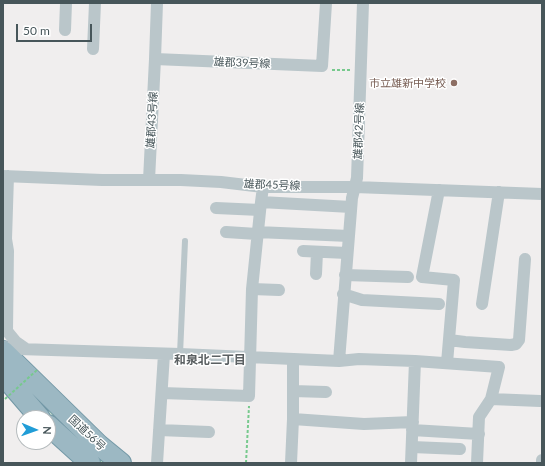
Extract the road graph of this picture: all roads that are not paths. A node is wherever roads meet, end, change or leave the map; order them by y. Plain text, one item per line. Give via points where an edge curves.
1 (66, 3) edge
2 (95, 3) edge
3 (157, 3) edge
4 (326, 3) edge
5 (363, 3) edge
6 (65, 30) dead end
7 (93, 49) dead end
8 (155, 59) junction
9 (5, 176) edge
10 (149, 180) junction
11 (263, 187) junction
12 (354, 187) junction
13 (439, 190) junction
14 (499, 192) junction
15 (542, 194) edge
16 (260, 206) junction
17 (352, 207) junction
18 (216, 208) dead end
19 (226, 232) dead end
20 (257, 233) junction
21 (349, 236) junction
22 (185, 241) dead end
23 (303, 251) dead end
24 (317, 252) junction
25 (347, 253) junction
26 (525, 259) dead end
27 (316, 274) dead end
28 (345, 274) junction
29 (408, 277) dead end
30 (252, 289) junction
31 (279, 290) dead end
32 (343, 294) junction
33 (439, 304) dead end
34 (482, 304) dead end
35 (449, 340) junction
36 (164, 354) junction
37 (180, 354) junction
38 (250, 357) junction
39 (294, 359) junction
40 (415, 360) junction
41 (339, 361) junction
42 (447, 363) junction
43 (11, 364) edge
44 (293, 391) junction
45 (326, 392) dead end
46 (162, 393) junction
47 (491, 399) junction
48 (540, 401) dead end
49 (36, 410) edge
50 (293, 420) junction
51 (413, 426) junction
52 (159, 430) junction
53 (56, 432) edge
54 (209, 432) dead end
55 (479, 434) junction
56 (412, 447) junction
57 (460, 449) dead end
58 (542, 460) edge
59 (90, 463) edge
60 (121, 463) edge
61 (157, 463) edge
62 (291, 463) edge
63 (410, 463) edge
64 (477, 463) edge
65 (542, 463) edge

1 - 6 street
2 - 7 street via 98,36
3 - 8 street
4 - 8 street, 雄郡39号線 via 322,66
5 - 12 street, 雄郡42号線 via 357,178
8 - 10 street, 雄郡43号線
9 - 10 street, 雄郡45号線
9 - 43 street via 8,251 7,331
10 - 11 street, 雄郡45号線 via 221,182
11 - 12 street, 雄郡45号線
11 - 16 street
12 - 13 street, 雄郡45号線
12 - 17 street, 雄郡42号線
13 - 14 street, 雄郡45号線
13 - 35 street via 422,276 454,280
14 - 15 street, 雄郡45号線
14 - 34 street
16 - 17 street
16 - 18 street
16 - 20 street
17 - 21 street, 雄郡42号線
19 - 20 street
20 - 21 street
20 - 30 street
21 - 25 street, 雄郡42号線
22 - 37 lane
23 - 24 street
24 - 25 street
24 - 27 street
25 - 28 street, 雄郡42号線
26 - 35 street via 519,340 516,344
28 - 29 street
28 - 32 street, 雄郡42号線
30 - 31 street
30 - 38 street
32 - 33 street via 362,300
32 - 41 street, 雄郡42号線
35 - 42 street
36 - 37 street
36 - 43 street
36 - 46 street
37 - 38 street
38 - 39 street
38 - 46 street via 249,396
39 - 41 street
39 - 44 street
40 - 41 street
40 - 42 street
40 - 51 street
42 - 47 street via 499,367
43 - 49 highway
43 - 60 highway, 国道56号
44 - 45 street
44 - 50 street
46 - 52 street
47 - 48 street
47 - 55 street via 480,417
50 - 51 street
50 - 62 street
51 - 55 street
51 - 56 street
52 - 54 street
52 - 61 street
53 - 59 highway, 国道56号
55 - 64 street
56 - 57 street
56 - 63 street
58 - 65 street

